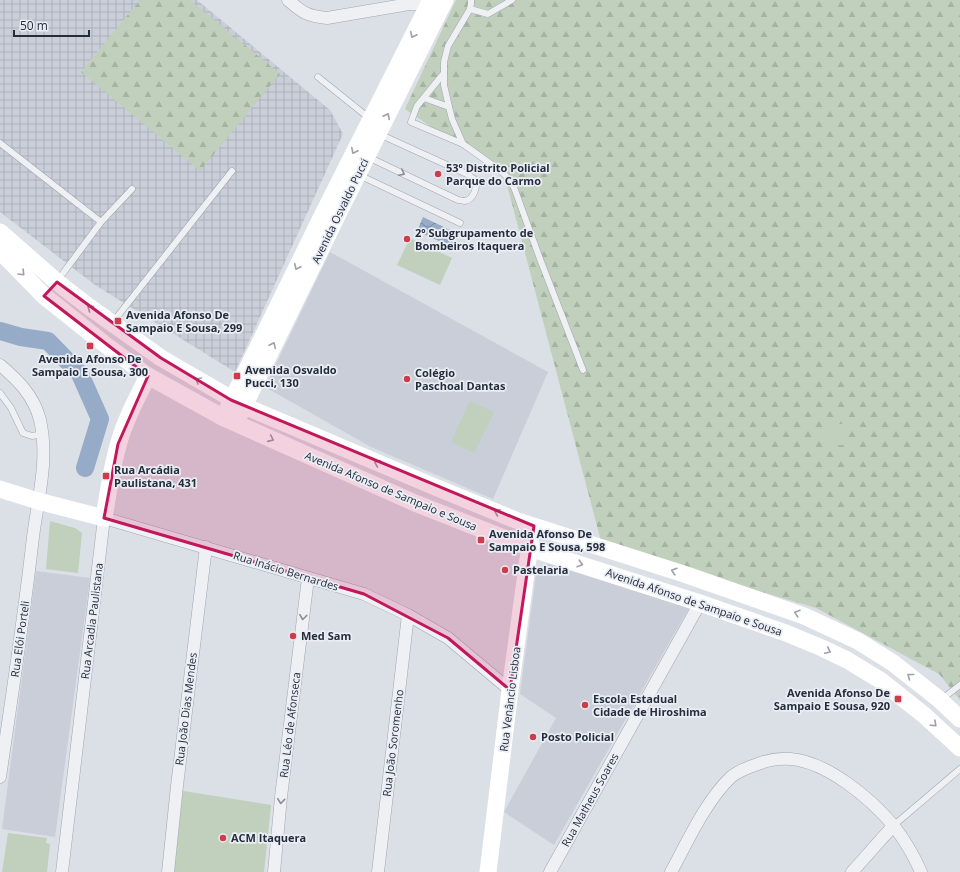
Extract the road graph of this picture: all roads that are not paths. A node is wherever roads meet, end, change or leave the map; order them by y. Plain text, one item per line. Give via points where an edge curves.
1 (288, 0) edge
2 (512, 0) edge
3 (437, 3) edge
4 (472, 3) edge
5 (444, 73) junction
6 (318, 77) dead end
7 (424, 98) junction
8 (449, 107) junction
9 (374, 126) junction
10 (0, 143) edge
11 (463, 144) junction
12 (367, 156) junction
13 (232, 172) dead end
14 (358, 174) junction
15 (132, 189) dead end
16 (101, 222) junction
17 (460, 223) dead end
18 (0, 232) edge
19 (0, 251) edge
20 (56, 282) junction
21 (44, 296) junction
22 (112, 323) junction
23 (0, 365) edge
24 (583, 370) dead end
25 (148, 376) junction
26 (0, 392) edge
27 (238, 402) junction
28 (230, 421) junction
29 (42, 434) junction
30 (0, 488) edge
31 (38, 501) junction
32 (104, 518) junction
33 (534, 526) junction
34 (206, 547) junction
35 (529, 548) junction
36 (308, 578) junction
37 (700, 603) junction
38 (408, 615) junction
39 (960, 685) edge
40 (510, 690) junction
41 (940, 700) junction
42 (960, 719) edge
43 (960, 748) edge
44 (960, 769) edge
45 (0, 777) edge
46 (893, 826) junction
47 (62, 872) edge
48 (168, 872) edge
49 (274, 872) edge
50 (378, 872) edge
51 (488, 872) edge
52 (550, 872) edge
53 (671, 872) edge
54 (852, 872) edge
55 (921, 872) edge

1 - 3 street via 302,12 327,18 409,4
2 - 4 lane via 488,14
3 - 9 main road, Avenida Osvaldo Pucci
4 - 5 lane via 448,46
5 - 7 lane
5 - 8 lane
6 - 9 lane
7 - 8 lane
7 - 11 lane via 417,106 411,122
8 - 11 lane
9 - 12 main road, Avenida Osvaldo Pucci
12 -> 9 lane via 458,200 466,201 474,194 476,186 474,179 469,175
9 -> 27 main road, Avenida Osvaldo Pucci
10 - 16 lane
11 - 24 lane via 502,172 516,190
12 - 14 main road, Avenida Osvaldo Pucci
13 - 22 lane
14 - 17 lane
27 -> 14 main road, Avenida Osvaldo Pucci
15 - 16 lane
16 - 20 lane
18 - 20 main road, Avenida Afonso de Sampaio e Sousa
19 -> 21 main road, Avenida Afonso de Sampaio e Sousa
20 - 21 main road
22 -> 20 main road, Avenida Afonso de Sampaio e Sousa
21 - 25 main road, Avenida Afonso de Sampaio e Sousa
27 -> 22 main road, Avenida Afonso de Sampaio e Sousa via 161,358
23 - 29 street, Rua Elói Porteli via 27,391 34,404
25 - 28 main road, Avenida Afonso de Sampaio e Sousa
25 - 32 main road, Rua Arcadia Paulistana via 118,444
26 - 29 lane via 23,433 32,436
27 - 28 main road, Avenida Osvaldo Pucci
33 -> 27 main road, Avenida Afonso de Sampaio e Sousa via 413,478
28 -> 35 main road, Avenida Afonso de Sampaio e Sousa via 415,503
29 - 31 street, Rua Elói Porteli via 43,468
30 - 31 main road, Rua Inácio Bernardes
31 - 32 main road, Rua Inácio Bernardes
31 - 45 street, Rua Elói Porteli
32 - 34 street, Rua Inácio Bernardes
32 - 47 street, Rua Arcadia Paulistana
33 - 35 main road, Rua Venâncio Lisboa
41 -> 33 main road, Avenida Afonso de Sampaio e Sousa via 893,663 858,641 804,616
34 - 36 street, Rua Inácio Bernardes
34 - 48 street, Rua João Dias Mendes
35 -> 37 main road, Avenida Afonso de Sampaio e Sousa
35 - 40 main road, Rua Venâncio Lisboa
36 - 38 street, Rua Inácio Bernardes via 364,594
36 -> 49 street, Rua Léo de Afonseca
37 -> 43 main road, Avenida Afonso de Sampaio e Sousa via 786,633 847,660 880,680
37 - 52 street, Rua Matheus Soares
38 - 40 street, Rua Inácio Bernardes via 448,638
38 - 50 street, Rua João Soromenho
39 - 41 lane
40 - 51 main road, Rua Venâncio Lisboa
41 - 42 main road, Avenida Afonso de Sampaio e Sousa
44 - 46 lane
46 - 53 street via 859,793 832,773 791,759 762,762 732,776 720,789
46 - 54 street
46 - 55 street

